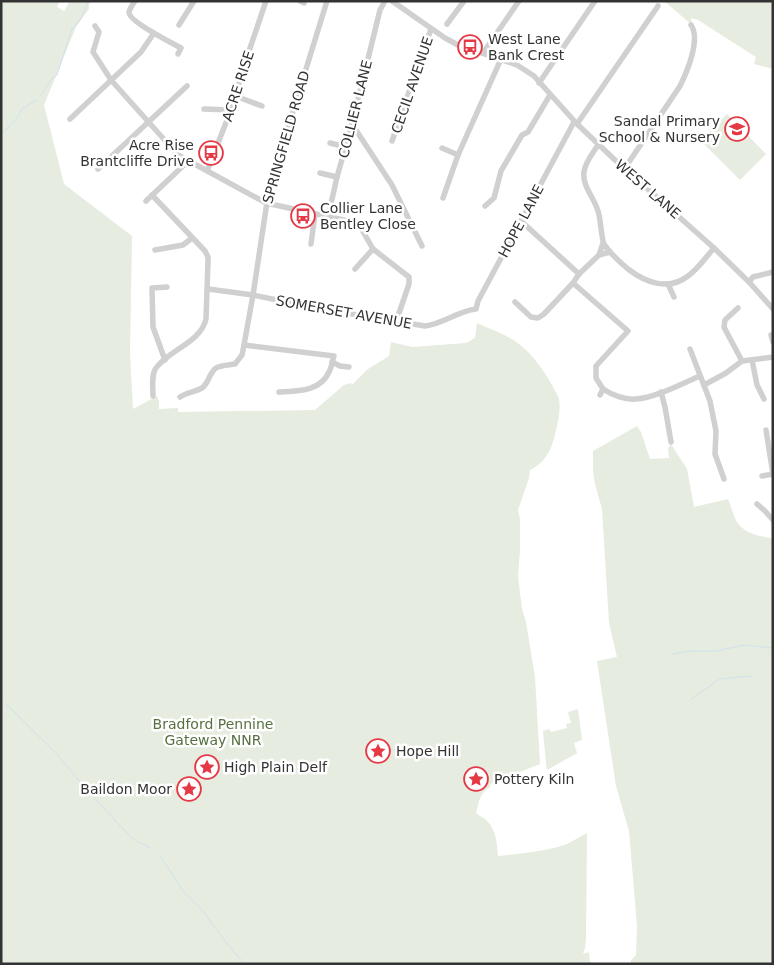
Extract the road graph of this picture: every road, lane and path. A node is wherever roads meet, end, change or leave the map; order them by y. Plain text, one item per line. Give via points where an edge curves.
1 (135, 1) edge
2 (194, 1) edge
3 (266, 1) edge
4 (327, 1) edge
5 (385, 1) edge
6 (392, 1) edge
7 (464, 1) edge
8 (519, 1) edge
9 (595, 1) edge
10 (658, 6) dead end
11 (447, 24) dead end
12 (179, 25) dead end
13 (690, 25) dead end
14 (95, 26) dead end
15 (431, 29) junction
16 (154, 33) junction
17 (483, 53) junction
18 (178, 54) dead end
19 (502, 59) junction
20 (111, 80) junction
21 (539, 83) junction
22 (187, 86) dead end
23 (550, 95) junction
24 (235, 96) junction
25 (262, 106) dead end
26 (204, 109) dead end
27 (231, 110) junction
28 (70, 119) dead end
29 (148, 122) junction
30 (576, 123) junction
31 (352, 124) junction
32 (392, 141) dead end
33 (330, 143) dead end
34 (598, 144) junction
35 (346, 147) junction
36 (442, 148) dead end
37 (458, 155) junction
38 (187, 160) junction
39 (625, 168) junction
40 (98, 169) dead end
41 (207, 171) junction
42 (320, 172) dead end
43 (337, 177) junction
44 (152, 195) junction
45 (443, 198) dead end
46 (146, 201) dead end
47 (266, 203) junction
48 (485, 206) dead end
49 (315, 214) junction
50 (328, 217) junction
51 (520, 221) junction
52 (192, 238) junction
53 (603, 243) junction
54 (311, 244) dead end
55 (422, 246) dead end
56 (714, 248) junction
57 (373, 249) junction
58 (155, 250) dead end
59 (610, 252) junction
60 (599, 254) junction
61 (355, 269) dead end
62 (773, 272) edge
63 (579, 274) junction
64 (749, 282) junction
65 (573, 284) junction
66 (668, 284) junction
67 (167, 287) dead end
68 (208, 289) junction
69 (253, 295) junction
70 (674, 298) dead end
71 (515, 302) dead end
72 (738, 308) dead end
73 (773, 309) edge
74 (462, 313) joint
75 (396, 322) junction
76 (772, 335) dead end
77 (773, 342) edge
78 (244, 345) junction
79 (690, 348) dead end
80 (773, 357) edge
81 (333, 359) junction
82 (165, 360) junction
83 (752, 360) junction
84 (742, 361) junction
85 (350, 367) dead end
86 (700, 376) junction
87 (704, 385) junction
88 (602, 388) junction
89 (279, 392) dead end
90 (661, 392) junction
91 (600, 395) dead end
92 (153, 396) dead end
93 (180, 397) dead end
94 (764, 399) dead end
95 (766, 430) dead end
96 (671, 442) dead end
97 (772, 472) edge
98 (762, 476) dead end
99 (724, 479) dead end
100 (757, 504) dead end
101 (773, 520) edge

1 - 16 street via 129,13 131,17
2 - 12 street
3 - 24 street, ACRE RISE
4 - 47 street, SPRINGFIELD ROAD
5 - 31 street, COLLIER LANE
6 - 15 street, WEST LANE
7 - 11 street
8 - 17 street
9 - 21 street
10 - 30 street, HOPE LANE
13 - 39 street via 694,31 694,43 686,73
14 - 20 street via 99,32 93,52
15 - 17 street, WEST LANE via 458,45
15 - 32 street, CECIL AVENUE
16 - 18 street via 181,48
16 - 20 street via 141,52
17 - 19 street, WEST LANE
19 - 21 street, WEST LANE via 534,76
19 - 37 street
20 - 28 street
20 - 29 street
21 - 23 street, WEST LANE
22 - 29 street
23 - 30 street, WEST LANE
23 - 48 street via 528,132 522,135 501,171 494,198
24 - 25 street
24 - 27 street, ACRE RISE
26 - 27 street
27 - 41 street, ACRE RISE
29 - 38 street via 178,155
29 - 40 street
30 - 34 street, WEST LANE
30 - 51 street, HOPE LANE
31 - 35 street, COLLIER LANE
31 - 55 street via 388,178
33 - 35 street
34 - 39 street, WEST LANE
34 - 53 street via 583,174 599,214
35 - 43 street, COLLIER LANE
36 - 37 street
37 - 45 street
38 - 41 street
38 - 44 street
39 - 56 street, WEST LANE
41 - 47 street
42 - 43 street
43 - 50 street, COLLIER LANE
44 - 46 street
44 - 52 street
47 - 49 street
47 - 69 street, SPRINGFIELD ROAD
49 - 50 street
49 - 54 street
50 - 57 street via 359,225
51 - 63 street
51 - 74 street, HOPE LANE via 476,309
52 - 58 street via 183,245
52 - 68 street via 208,258
53 - 59 street
53 - 60 street
56 - 64 street, WEST LANE
56 - 66 street via 689,276
57 - 61 street
57 - 75 street via 410,280
59 - 60 street
59 - 66 street via 640,277
60 - 63 street
62 - 64 street
63 - 65 street
64 - 73 street, WEST LANE
65 - 71 street via 538,318 530,317
65 - 88 street via 628,331 596,366 596,378
66 - 70 street
67 - 82 street via 152,288 153,327
68 - 69 street, SOMERSET AVENUE
68 - 82 street via 204,327
69 - 75 street, SOMERSET AVENUE
69 - 78 street, SPRINGFIELD ROAD
72 - 84 street via 725,320 724,327
74 - 75 street, SOMERSET AVENUE via 428,326
76 - 77 street
78 - 81 street
78 - 93 street, SPRINGFIELD ROAD via 237,362 217,367 205,386
79 - 86 street
80 - 83 street
81 - 85 street via 340,366
81 - 89 street via 330,371 316,386 301,391
82 - 92 street via 155,369
83 - 84 street
83 - 94 street via 757,385
84 - 87 street
86 - 87 street
86 - 90 street
87 - 99 street via 716,431 716,454
88 - 90 street via 620,397 635,399
88 - 91 street
90 - 96 street
95 - 97 street
97 - 98 street
100 - 101 street

